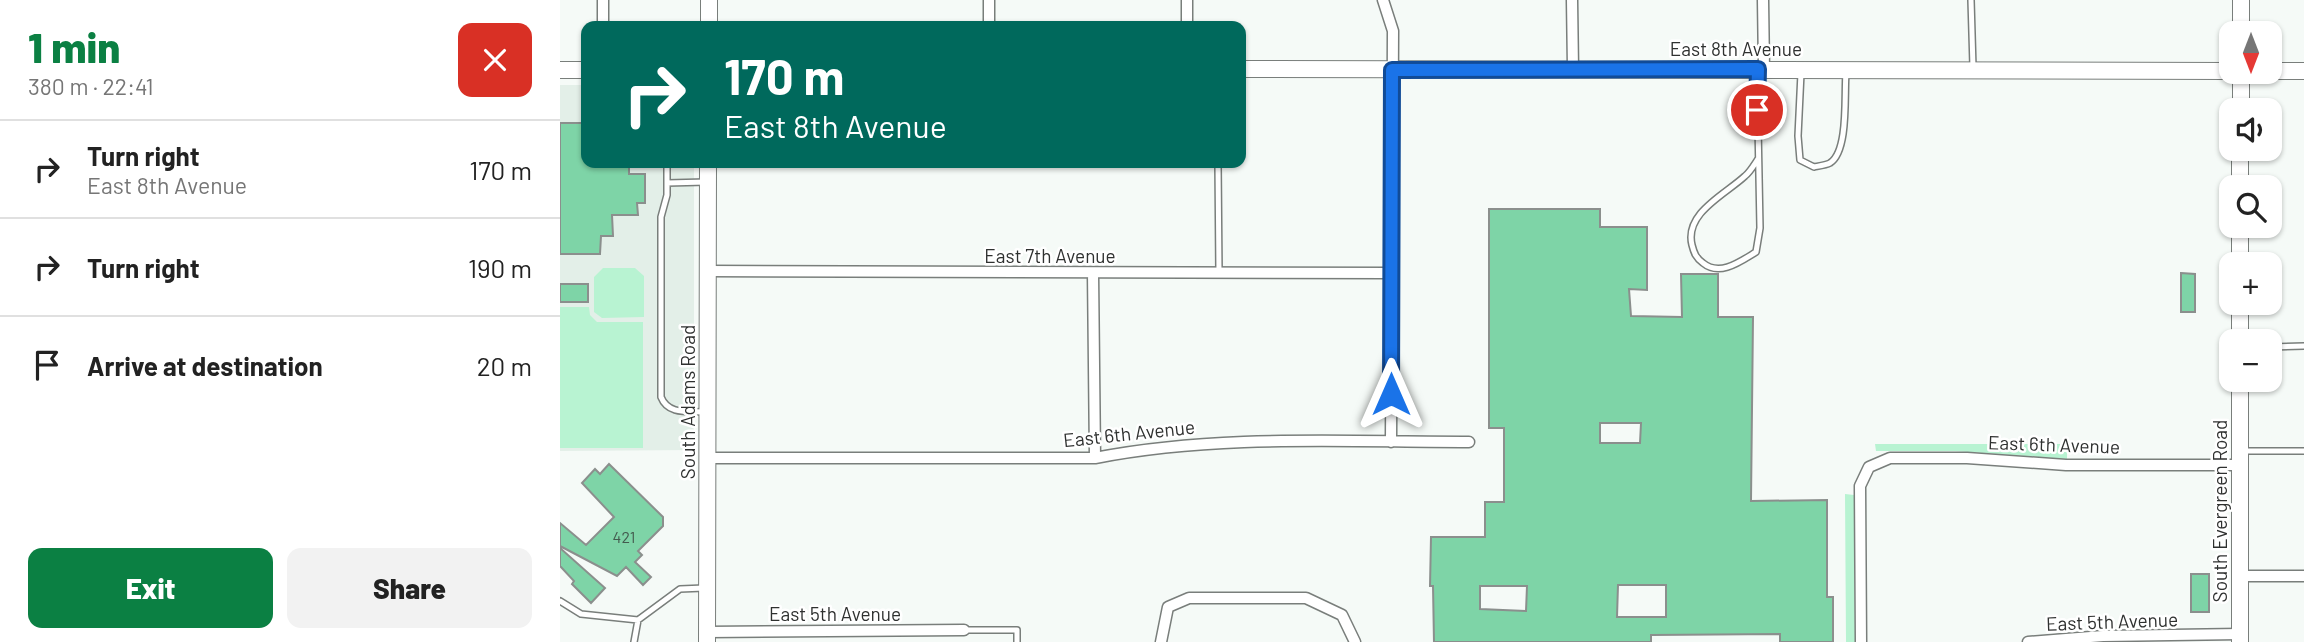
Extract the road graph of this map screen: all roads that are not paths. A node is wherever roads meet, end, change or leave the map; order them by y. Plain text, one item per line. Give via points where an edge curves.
1 (603, 0) edge
2 (709, 0) edge
3 (989, 0) edge
4 (1187, 0) edge
5 (1383, 0) edge
6 (1573, 0) edge
7 (1763, 0) edge
8 (1971, 0) edge
9 (2241, 0) edge
10 (603, 21) edge
11 (709, 21) edge
12 (989, 21) edge
13 (1187, 21) edge
14 (2241, 21) edge
15 (1246, 69) edge
16 (1573, 69) junction
17 (1761, 69) junction
18 (560, 70) edge
19 (581, 70) edge
20 (1392, 70) junction
21 (1801, 70) junction
22 (1846, 70) junction
23 (1973, 71) junction
24 (2219, 71) edge
25 (2282, 71) edge
26 (2304, 71) edge
27 (1758, 159) junction
28 (667, 168) edge
29 (708, 168) edge
30 (1218, 168) edge
31 (708, 182) junction
32 (667, 183) junction
33 (708, 271) junction
34 (1093, 273) junction
35 (1219, 273) junction
36 (1391, 273) junction
37 (2282, 346) edge
38 (2304, 346) edge
39 (2240, 392) edge
40 (708, 412) junction
41 (1391, 442) junction
42 (1469, 442) dead end
43 (2304, 451) edge
44 (708, 458) junction
45 (1095, 458) junction
46 (2240, 458) junction
47 (2240, 576) junction
48 (2304, 576) edge
49 (707, 588) junction
50 (560, 601) edge
51 (638, 620) junction
52 (964, 630) joint
53 (886, 636) edge
54 (707, 637) edge
55 (2240, 638) edge
56 (634, 642) edge
57 (1017, 642) edge
58 (1161, 642) edge
59 (1355, 642) edge
60 (1861, 642) edge
61 (2028, 642) edge

1 - 10 street
2 - 11 street
3 - 12 street
4 - 13 street
5 - 20 street via 1392,31
6 - 16 street
7 - 17 street
8 - 23 lane
9 - 14 street
15 - 20 street, East 8th Avenue
16 - 17 street, East 8th Avenue
16 - 20 street, East 8th Avenue
17 - 21 street, East 8th Avenue
17 - 27 lane
18 - 19 street
20 - 36 street
21 - 22 street, East 8th Avenue
21 - 22 lane via 1800,160 1814,167 1830,163 1840,152
22 - 23 street, East 8th Avenue
23 - 24 street, East 8th Avenue
25 - 26 street
27 - 27 lane via 1756,252 1729,268 1707,266 1696,258 1691,241 1694,225 1704,208 1746,175
28 - 32 lane
29 - 31 street, South Adams Road
30 - 35 lane
31 - 32 lane
31 - 33 street, South Adams Road
32 - 40 lane via 661,217 661,397 673,410
33 - 34 street, East 7th Avenue
33 - 40 street, South Adams Road
34 - 35 street, East 7th Avenue
34 - 45 street
35 - 36 street, East 7th Avenue
36 - 41 street
37 - 38 lane
39 - 46 street, South Evergreen Road
40 - 44 street, South Adams Road
41 - 42 street, East 6th Avenue
41 - 45 street, East 6th Avenue via 1217,442
43 - 46 lane
44 - 45 street, East 6th Avenue
44 - 49 street, South Adams Road
46 - 47 street, South Evergreen Road
46 - 60 street, East 6th Avenue via 2066,464 1891,458 1869,467 1860,486
47 - 48 street
47 - 55 street, South Evergreen Road
49 - 51 lane via 680,589
49 - 54 street, South Adams Road
50 - 51 lane via 581,614
51 - 56 lane
52 - 53 street, East 5th Avenue
52 - 57 lane via 1017,630
53 - 54 street, East 5th Avenue
55 - 61 street, East 5th Avenue via 2103,636
58 - 59 street via 1168,607 1189,598 1306,598 1342,615

